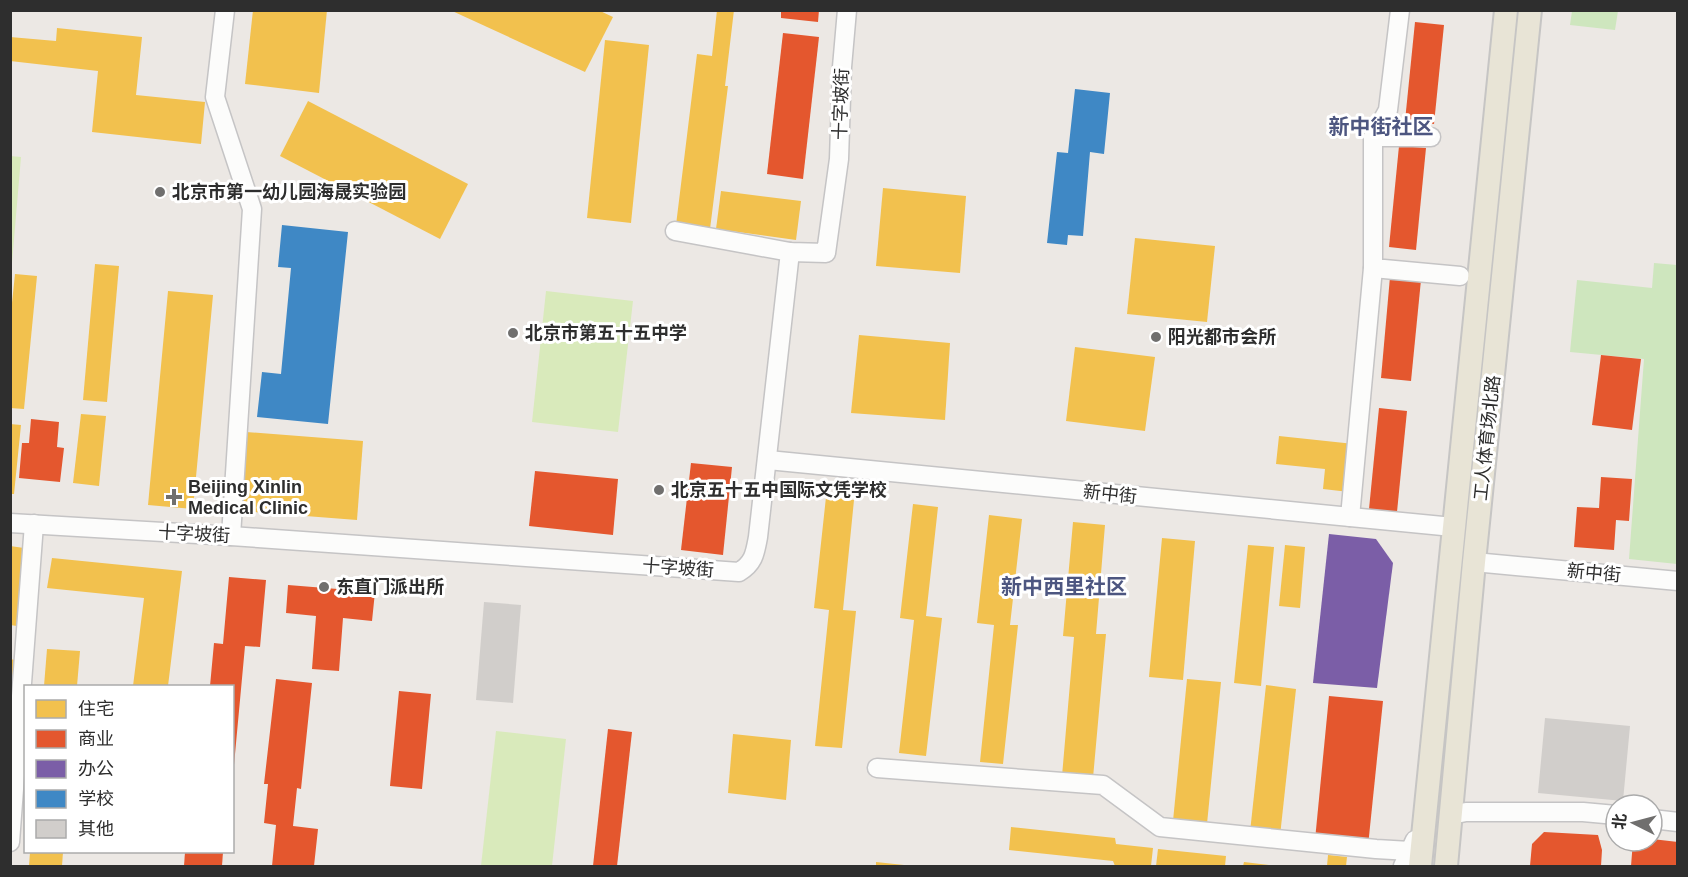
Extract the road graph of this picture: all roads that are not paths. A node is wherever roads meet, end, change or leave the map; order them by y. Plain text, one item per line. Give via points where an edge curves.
1 (225, 10) edge
2 (847, 10) edge
3 (1400, 10) edge
4 (1506, 10) edge
5 (1530, 10) edge
6 (1373, 137) junction
7 (1431, 137) dead end
8 (675, 231) dead end
9 (790, 252) junction
10 (1373, 268) junction
11 (1460, 276) dead end
12 (768, 460) junction
13 (1350, 517) junction
14 (10, 523) edge
15 (34, 524) junction
16 (1453, 527) junction
17 (231, 536) junction
18 (1474, 562) junction
19 (1677, 581) edge
20 (877, 768) dead end
21 (1451, 814) junction
22 (1604, 814) edge
23 (10, 842) edge
24 (1411, 861) edge
25 (1446, 867) edge

1 - 17 street via 215,97 252,209
2 - 9 street, 十字坡街 via 838,159 826,253
3 - 6 street via 1388,110
4 - 16 main road, 工人体育场北路
5 - 18 main road, 工人体育场北路
6 - 7 street
6 - 10 street
8 - 9 street
9 - 12 street, 十字坡街
10 - 11 street
10 - 13 street
12 - 13 street, 新中街
12 - 17 street, 十字坡街 via 754,557 739,572
13 - 16 street, 新中街
14 - 15 street, 十字坡街
15 - 17 street, 十字坡街
15 - 23 street
16 - 24 main road, 工人体育场北路 via 1424,822
18 - 19 street, 新中街
18 - 21 main road, 工人体育场北路
20 - 24 street via 1102,784 1160,827 1376,849
21 - 22 street
21 - 25 main road, 工人体育场北路

